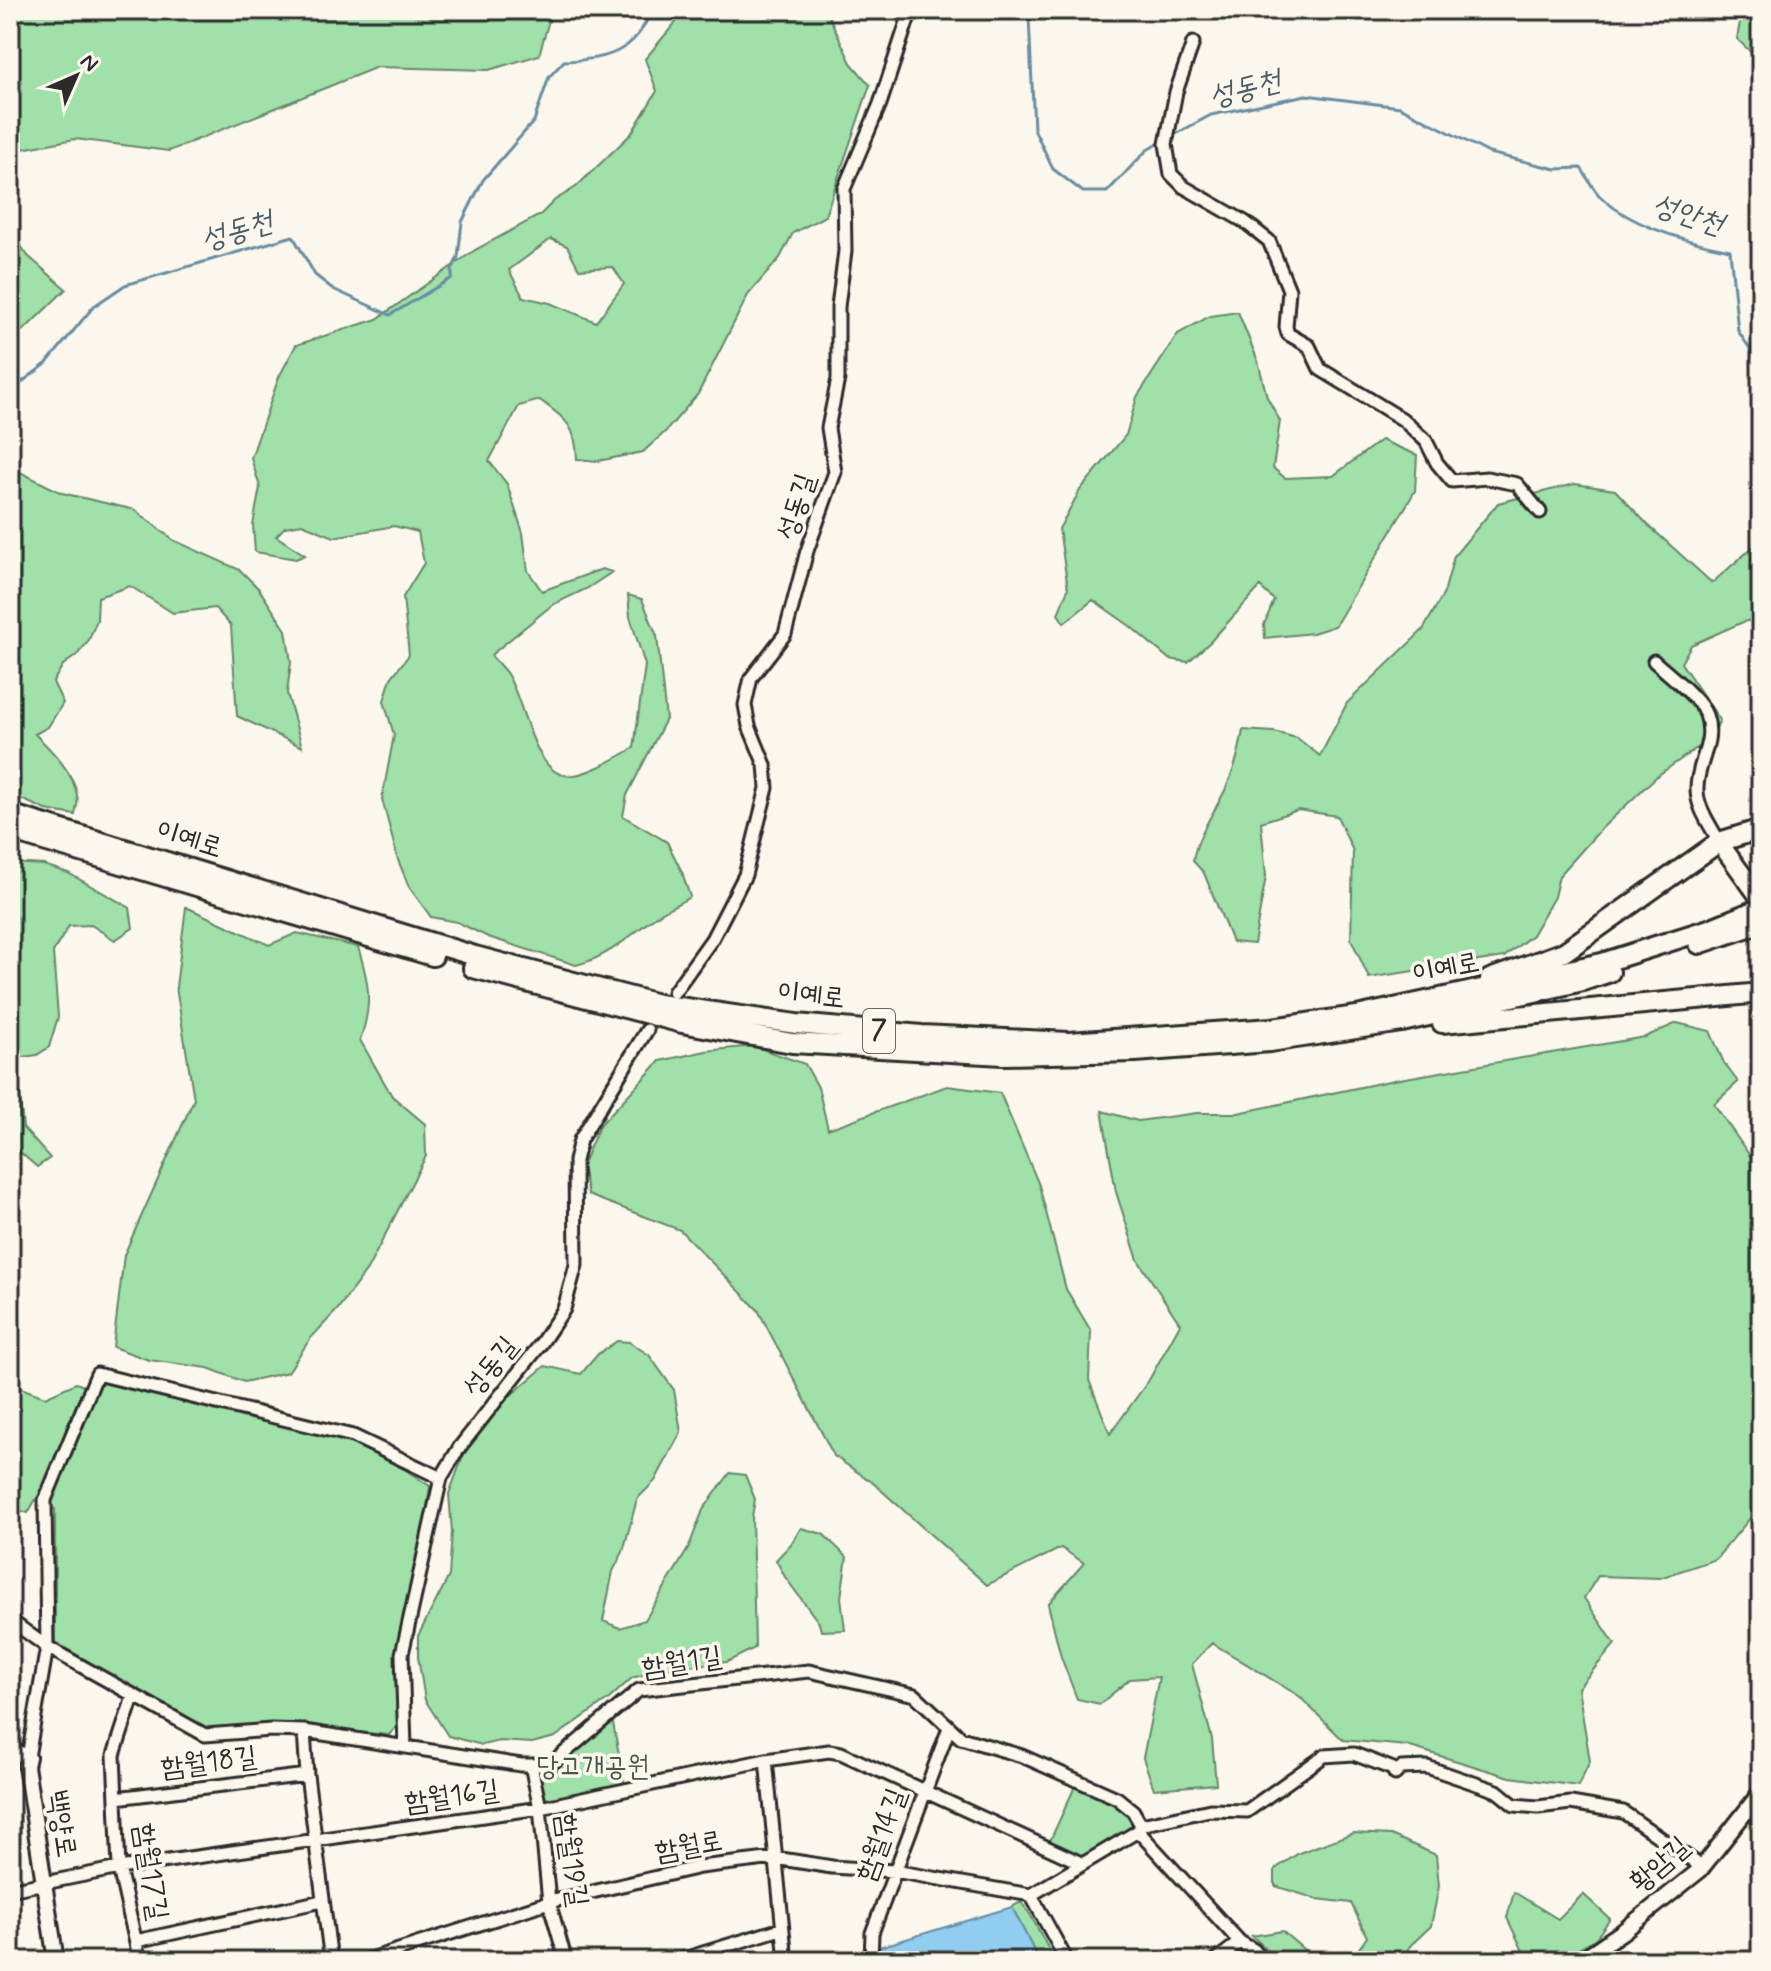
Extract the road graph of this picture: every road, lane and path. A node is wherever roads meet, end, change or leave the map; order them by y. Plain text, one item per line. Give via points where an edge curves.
1 (911, 10) edge
2 (1193, 43) dead end
3 (1540, 512) dead end
4 (1654, 661) dead end
5 (10, 814) edge
6 (1761, 829) edge
7 (10, 831) edge
8 (1719, 842) junction
9 (1757, 895) edge
10 (1761, 908) edge
11 (1761, 923) edge
12 (674, 992) dead end
13 (1761, 993) edge
14 (1356, 1023) junction
15 (647, 1030) dead end
16 (441, 1478) junction
17 (10, 1620) edge
18 (47, 1647) junction
19 (133, 1697) junction
20 (949, 1728) junction
21 (304, 1731) junction
22 (405, 1747) junction
23 (10, 1750) edge
24 (28, 1757) junction
25 (766, 1760) junction
26 (531, 1765) junction
27 (307, 1775) junction
28 (924, 1790) junction
29 (1761, 1792) edge
30 (116, 1798) junction
31 (540, 1808) junction
32 (1140, 1828) junction
33 (315, 1841) junction
34 (775, 1858) junction
35 (1081, 1863) junction
36 (119, 1868) junction
37 (1700, 1870) junction
38 (894, 1871) junction
39 (44, 1883) junction
40 (10, 1890) edge
41 (1031, 1895) junction
42 (322, 1901) junction
43 (549, 1902) junction
44 (781, 1929) junction
45 (136, 1941) junction
46 (1240, 1942) junction
47 (56, 1961) edge
48 (140, 1961) edge
49 (331, 1961) edge
50 (364, 1961) edge
51 (566, 1961) edge
52 (677, 1961) edge
53 (786, 1961) edge
54 (871, 1961) edge
55 (1067, 1961) edge
56 (1215, 1961) edge
57 (1263, 1961) edge
58 (1579, 1961) edge

1 - 12 street, 성동길 via 844,189 838,379 828,428 835,472 785,634 751,678 745,705 767,788 745,875 712,939
2 - 3 street via 1167,139 1171,174 1269,241 1289,290 1288,334 1309,346 1320,369 1402,419 1426,441 1452,481 1487,478 1517,484
4 - 8 street via 1706,712 1707,751 1697,790
5 - 14 highway, 이예로 / 7 via 475,956 658,1004 796,1024 1069,1042
6 - 8 highway
7 - 14 highway, 이예로 / 7 via 541,988 682,1023 792,1043 961,1054 1135,1052 1270,1042
8 - 9 main road
8 - 14 highway via 1564,952
10 - 14 highway, 이예로 / 7 via 1602,963
11 - 14 highway, 이예로 / 7 via 1583,981
13 - 14 highway
15 - 16 street, 성동길 via 580,1140 575,1161 576,1265 564,1309
16 - 18 street, 백양로 via 353,1436 97,1374 45,1500
16 - 22 street, 성동길 via 402,1654
17 - 18 street, 함월1길
18 - 19 street, 함월1길
18 - 24 street, 백양로
19 - 21 street, 함월1길 via 205,1735
19 - 30 street, 함월17길 via 114,1755
20 - 26 street, 함월1길 via 915,1695 809,1671 639,1690 550,1765
20 - 28 street, 함월14길
20 - 32 street, 함월1길 via 961,1738 1022,1756 1117,1798 1133,1811
21 - 22 street, 함월1길
21 - 27 street
22 - 26 street, 함월1길
23 - 24 street
24 - 39 street, 백양로
25 - 28 street, 함월16길 via 841,1753
25 - 31 street, 함월16길
25 - 34 street
26 - 31 street, 함월19길
27 - 30 street, 함월18길
27 - 33 street
28 - 35 street, 함월16길
28 - 38 street, 함월14길
29 - 37 street, 황암길
30 - 36 street, 함월17길
31 - 33 street, 함월16길
31 - 43 street, 함월19길
32 - 35 street
32 - 37 street via 1210,1810 1247,1811 1324,1756 1354,1754 1395,1774 1401,1768 1427,1767 1497,1791 1514,1805 1571,1803 1623,1812
32 - 46 street, 함월1길
33 - 36 street, 함월16길
33 - 42 street
34 - 38 street, 함월로
34 - 43 street, 함월로 via 700,1867
34 - 44 street
35 - 41 street
36 - 39 street, 함월16길
36 - 45 street, 함월17길
37 - 58 street, 황암길
38 - 41 street, 함월로
38 - 54 street, 함월14길 via 872,1933
39 - 40 street, 함월16길
39 - 47 street, 백양로
41 - 55 street
42 - 45 street
42 - 49 street
43 - 50 street, 함월로
43 - 51 street, 함월19길
44 - 52 street
44 - 53 street
45 - 48 street, 함월17길
46 - 56 street
46 - 57 street, 함월1길

